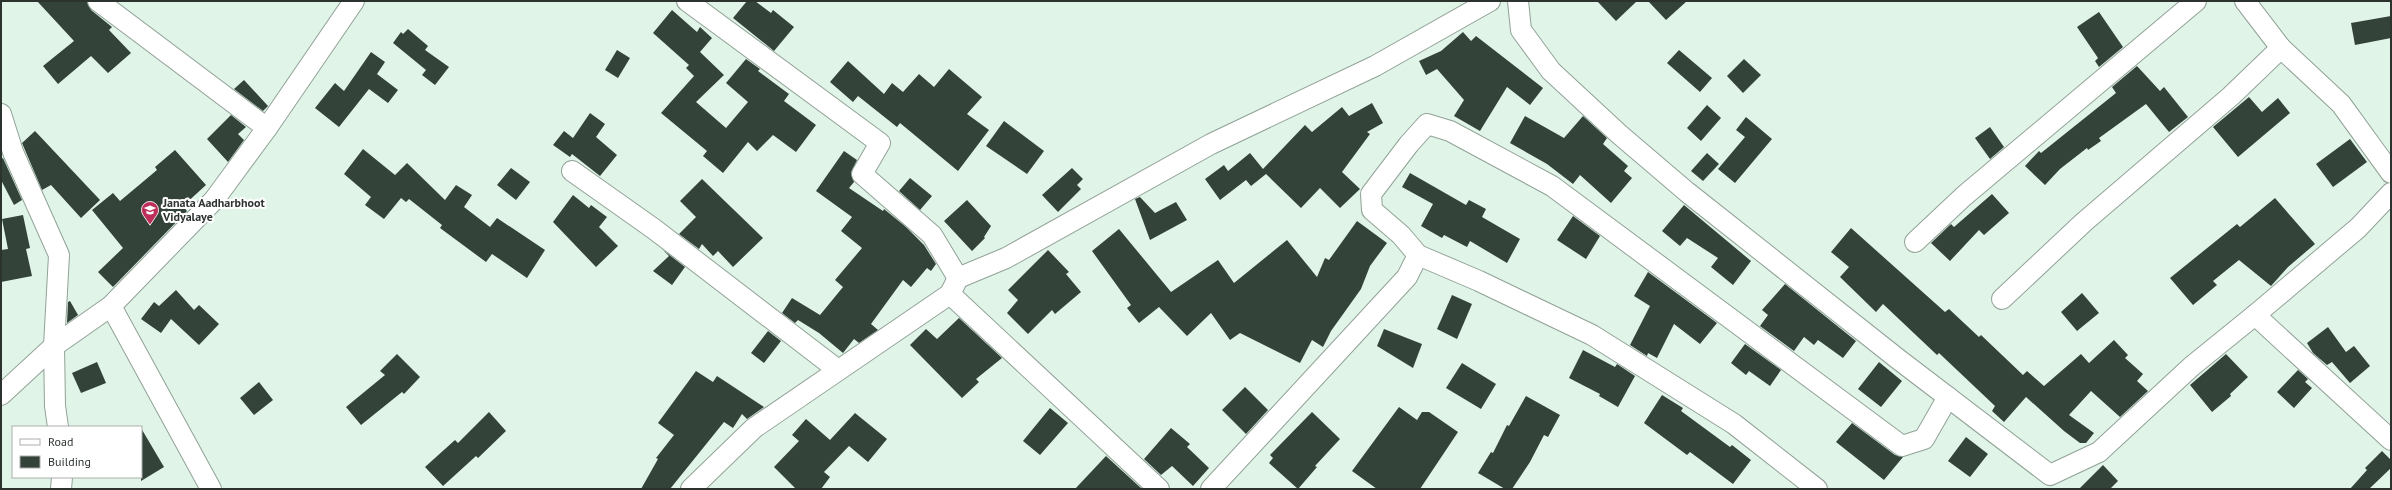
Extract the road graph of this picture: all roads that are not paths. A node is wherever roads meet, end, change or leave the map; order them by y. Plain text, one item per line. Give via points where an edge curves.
1 (98, 1) edge
2 (354, 1) edge
3 (687, 1) edge
4 (1490, 1) edge
5 (1518, 1) edge
6 (2196, 1) edge
7 (2245, 1) edge
8 (2281, 48) junction
9 (1, 114) edge
10 (267, 128) junction
11 (572, 171) dead end
12 (2391, 173) edge
13 (2391, 193) edge
14 (1915, 242) dead end
15 (1418, 255) junction
16 (954, 286) junction
17 (2002, 299) dead end
18 (111, 306) junction
19 (2255, 315) junction
20 (54, 346) junction
21 (838, 370) junction
22 (1, 395) edge
23 (1948, 397) junction
24 (58, 426) edge
25 (2391, 440) edge
26 (62, 478) edge
27 (61, 489) edge
28 (211, 489) edge
29 (691, 489) edge
30 (1159, 489) edge
31 (1211, 489) edge
32 (1817, 489) edge

1 - 10 street
2 - 10 street
3 - 16 street via 880,143 862,174 932,235
4 - 16 street via 1375,66 1211,144
5 - 23 street via 1521,30 1551,71 1619,134 1687,192
6 - 14 street via 1964,196
7 - 8 street
8 - 12 street via 2341,104
8 - 17 street via 2231,96 2084,222
9 - 20 street via 13,152 59,254
10 - 18 street via 214,200
11 - 21 street via 654,229
13 - 19 street via 2358,228
15 - 23 street via 1401,235 1372,210 1371,194 1427,124 1450,131 1552,186 1902,446 1924,439
15 - 31 street via 1407,277
15 - 32 street via 1592,335 1734,424
16 - 21 street
16 - 30 street
18 - 20 street
18 - 28 street
19 - 23 street via 2192,366 2098,452 2050,475
19 - 25 street
20 - 22 street
20 - 24 street
21 - 29 street via 754,428
26 - 27 street

